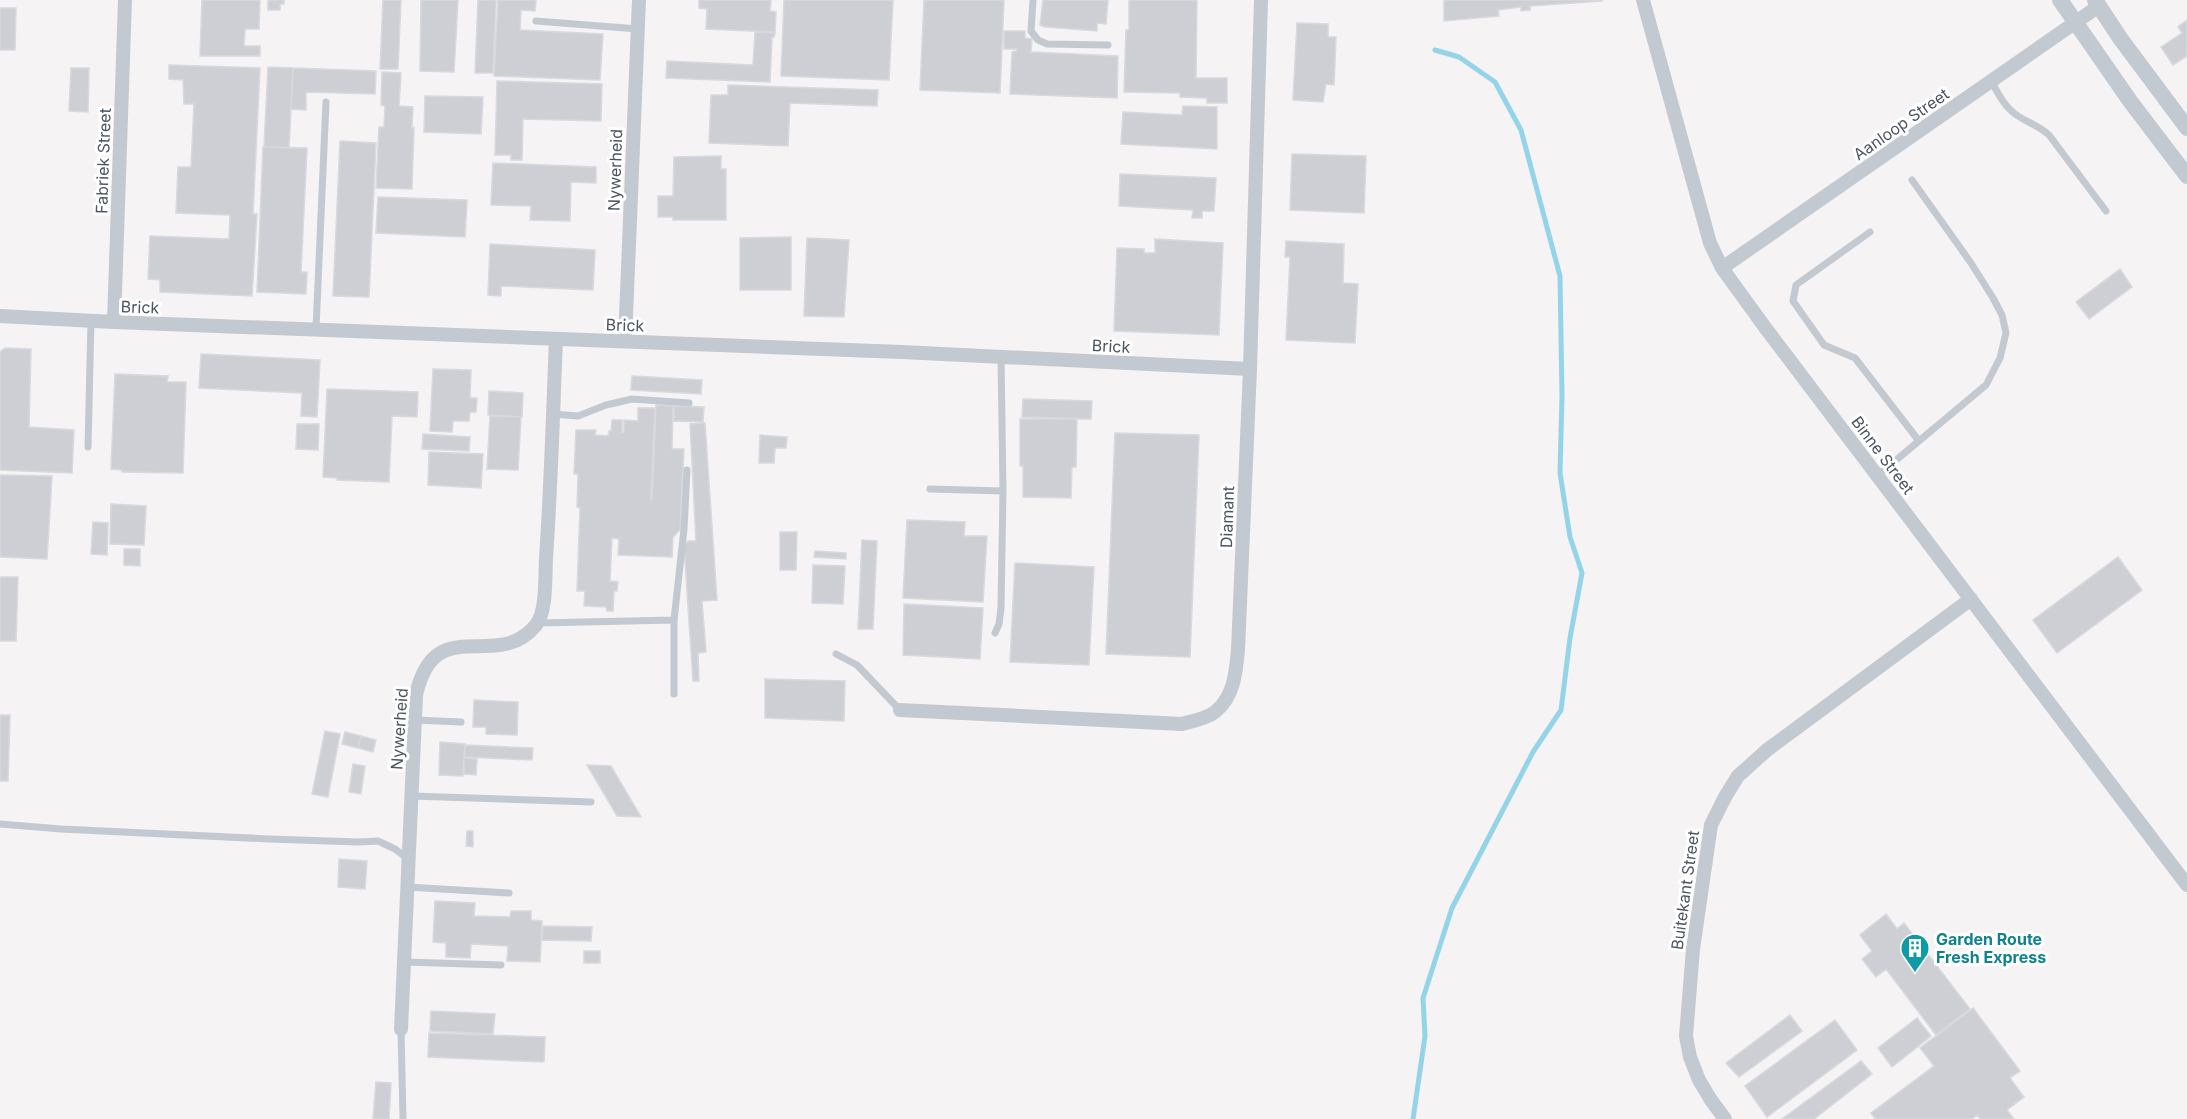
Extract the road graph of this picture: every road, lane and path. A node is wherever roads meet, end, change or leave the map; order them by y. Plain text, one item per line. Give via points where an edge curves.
1 (125, 0) edge
2 (639, 0) edge
3 (1034, 0) edge
4 (1261, 0) edge
5 (1643, 0) edge
6 (2060, 0) edge
7 (2101, 2) edge
8 (536, 21) dead end
9 (2075, 23) junction
10 (638, 29) junction
11 (1108, 45) dead end
12 (1991, 81) junction
13 (326, 102) dead end
14 (2187, 128) edge
15 (2187, 176) edge
16 (1912, 180) dead end
17 (2106, 211) dead end
18 (1870, 232) dead end
19 (1722, 268) junction
20 (0, 316) edge
21 (91, 321) junction
22 (114, 322) junction
23 (316, 329) junction
24 (556, 339) junction
25 (625, 342) junction
26 (1001, 356) junction
27 (1250, 369) junction
28 (689, 403) dead end
29 (553, 414) junction
30 (1919, 441) junction
31 (88, 447) dead end
32 (687, 470) dead end
33 (1877, 476) junction
34 (930, 489) dead end
35 (1003, 491) junction
36 (1971, 599) junction
37 (674, 620) junction
38 (538, 624) junction
39 (995, 633) dead end
40 (836, 654) dead end
41 (674, 694) dead end
42 (900, 710) joint
43 (415, 720) junction
44 (461, 722) dead end
45 (411, 796) junction
46 (591, 802) dead end
47 (0, 824) edge
48 (408, 860) junction
49 (2187, 885) edge
50 (407, 887) junction
51 (509, 893) dead end
52 (404, 962) junction
53 (501, 965) dead end
54 (401, 1029) joint
55 (403, 1119) edge
56 (1725, 1119) edge

1 - 22 street, Fabriek Street
2 - 10 street, Nywerheid
3 - 11 lane via 1032,31 1040,42
4 - 27 street, Diamant
5 - 19 street, Binne Street via 1710,243
6 - 9 street
7 - 9 street, Aanloop Street
7 - 14 street via 2120,38
8 - 10 lane
9 - 12 street, Aanloop Street
9 - 15 street
10 - 25 street, Nywerheid
12 - 17 lane via 2014,114 2049,135
12 - 19 street, Aanloop Street
13 - 23 lane
16 - 30 lane via 1993,298 2006,333 2000,358 1986,385
18 - 30 lane via 1796,285 1793,300 1824,345 1855,358
19 - 33 street, Binne Street
20 - 21 street, Brick
21 - 22 street, Brick
21 - 31 lane
22 - 23 street, Brick
23 - 24 street, Brick
24 - 25 street, Brick
24 - 29 street
25 - 26 street, Brick
26 - 27 street, Brick
26 - 35 lane
27 - 42 street, Diamant via 1236,677 1227,698 1214,713 1182,724
28 - 29 lane via 632,399 578,416
29 - 38 street via 544,594
30 - 33 lane
32 - 37 lane
33 - 36 street, Binne Street
34 - 35 lane
35 - 39 lane via 1001,608
36 - 49 street, Binne Street
36 - 56 street, Buitekant Street via 1767,750 1738,776 1711,825 1693,949 1686,1036 1699,1080
37 - 38 lane
37 - 41 lane
38 - 43 street, Nywerheid via 513,644 449,647 432,658 420,675
40 - 42 lane via 857,665
43 - 44 lane
43 - 45 street, Nywerheid
45 - 46 lane
45 - 48 street, Nywerheid
47 - 48 lane via 378,841
48 - 50 street, Nywerheid
50 - 51 lane
50 - 52 street, Nywerheid
52 - 53 lane
52 - 54 street, Nywerheid
54 - 55 lane

